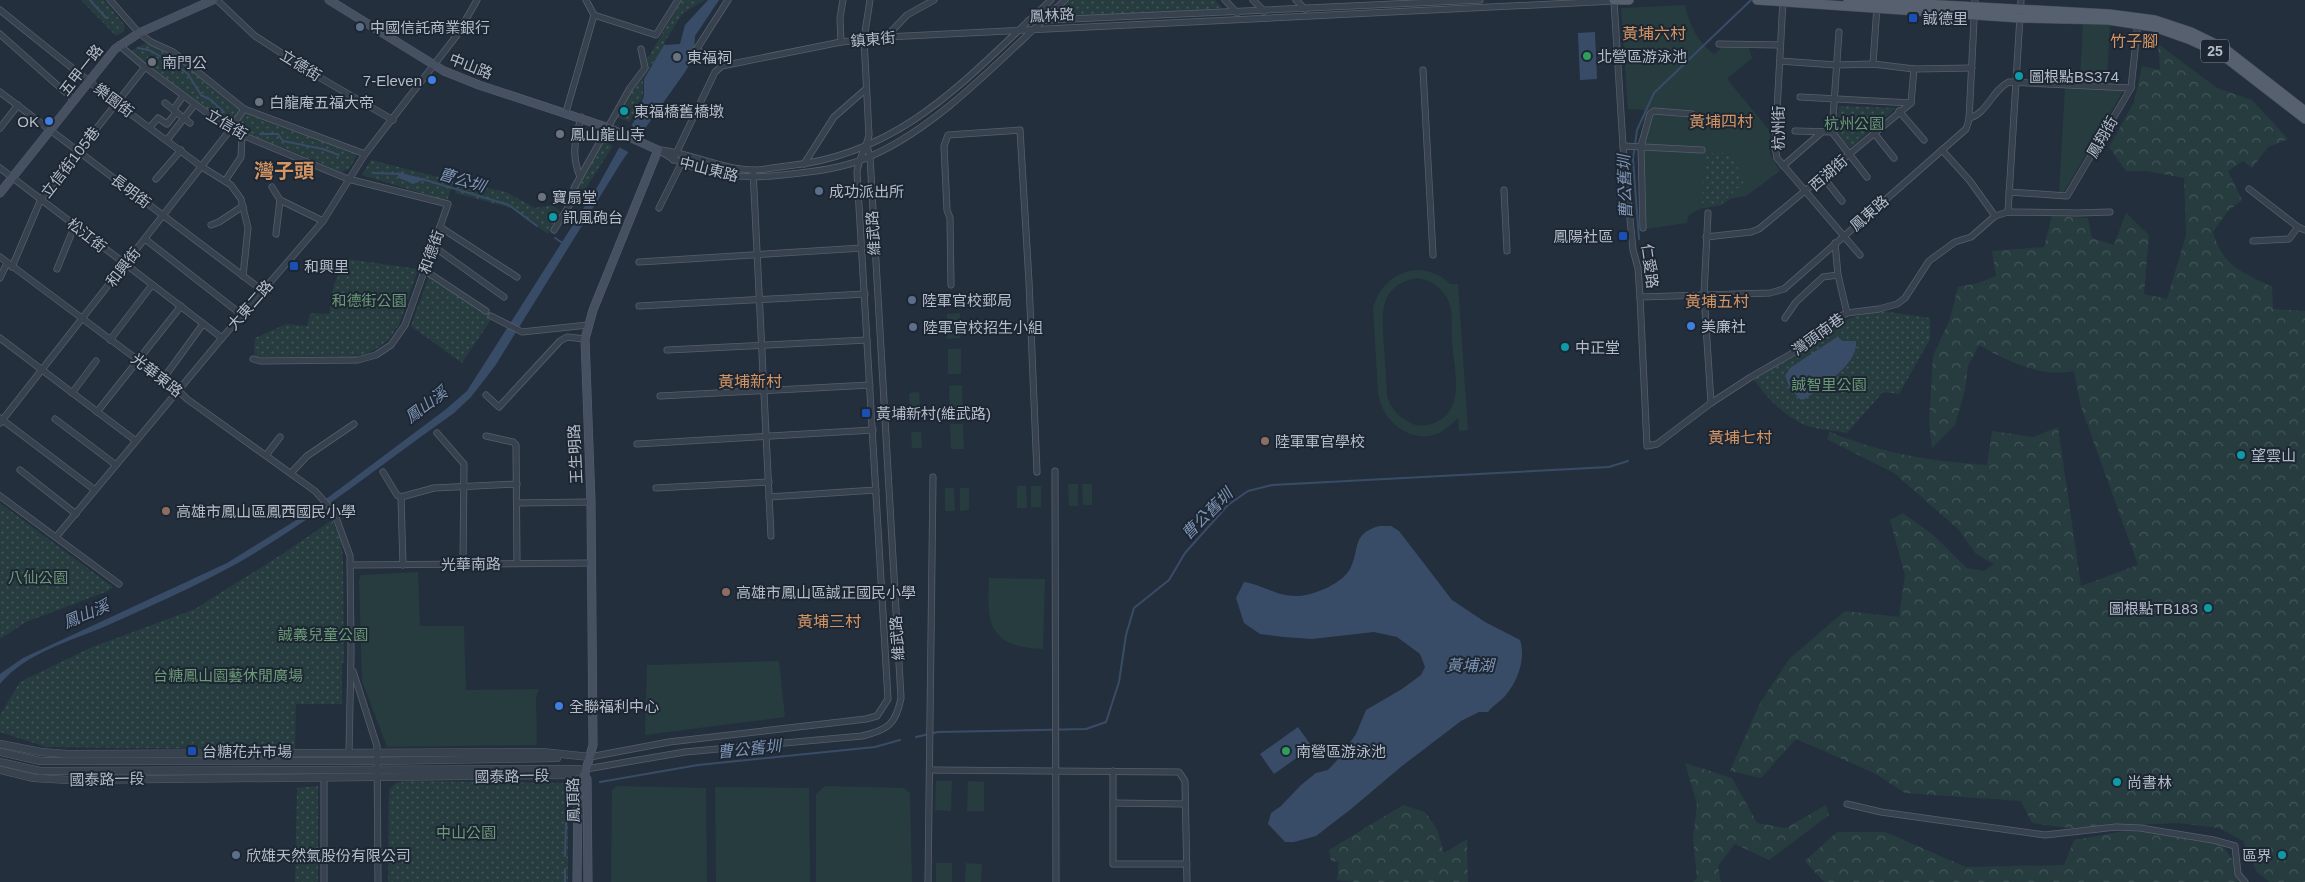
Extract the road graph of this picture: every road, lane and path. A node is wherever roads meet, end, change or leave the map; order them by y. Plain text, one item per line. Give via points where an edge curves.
1 (110, 0) edge
2 (213, 0) edge
3 (217, 0) edge
4 (329, 0) edge
5 (477, 0) edge
6 (586, 0) edge
7 (678, 0) edge
8 (728, 0) edge
9 (843, 0) edge
10 (870, 0) edge
11 (934, 0) edge
12 (1051, 0) edge
13 (1065, 0) edge
14 (1225, 0) edge
15 (1253, 0) edge
16 (1296, 0) edge
17 (1371, 0) edge
18 (1480, 0) edge
19 (1614, 0) edge
20 (1629, 0) edge
21 (1757, 0) edge
22 (1848, 0) edge
23 (2021, 0) edge
24 (1437, 1) edge
25 (1783, 1) edge
26 (1873, 4) edge
27 (1377, 6) junction
28 (1975, 8) edge
29 (1304, 9) junction
30 (0, 10) edge
31 (1264, 11) junction
32 (1236, 12) junction
33 (2020, 14) junction
34 (594, 15) junction
35 (1240, 19) junction
36 (1028, 21) junction
37 (1042, 21) junction
38 (2138, 21) junction
39 (1016, 30) junction
40 (1031, 30) junction
41 (1839, 32) dead end
42 (139, 33) junction
43 (0, 34) edge
44 (886, 37) junction
45 (864, 39) junction
46 (840, 42) junction
47 (1719, 44) dead end
48 (119, 45) junction
49 (1780, 46) junction
50 (641, 49) dead end
51 (1780, 61) junction
52 (731, 64) junction
53 (1873, 64) junction
54 (1836, 65) junction
55 (434, 66) junction
56 (144, 67) junction
57 (1972, 68) junction
58 (1914, 69) junction
59 (1423, 70) dead end
60 (89, 81) junction
61 (2015, 82) junction
62 (2131, 88) junction
63 (866, 89) junction
64 (1, 94) edge
65 (183, 96) junction
66 (1800, 97) dead end
67 (74, 100) junction
68 (1834, 100) junction
69 (165, 102) dead end
70 (116, 103) junction
71 (1911, 103) junction
72 (194, 104) junction
73 (18, 105) junction
74 (174, 109) junction
75 (244, 109) junction
76 (1899, 111) junction
77 (2305, 111) edge
78 (566, 112) junction
79 (1692, 114) dead end
80 (581, 117) junction
81 (184, 118) junction
82 (1969, 118) junction
83 (392, 120) junction
84 (2305, 120) edge
85 (190, 123) dead end
86 (150, 127) junction
87 (0, 128) edge
88 (612, 129) junction
89 (50, 130) junction
90 (230, 130) junction
91 (1795, 131) dead end
92 (1822, 132) junction
93 (1832, 132) junction
94 (1874, 133) junction
95 (242, 135) junction
96 (167, 140) junction
97 (1924, 140) dead end
98 (866, 146) junction
99 (1625, 146) junction
100 (1639, 146) junction
101 (181, 150) junction
102 (658, 150) junction
103 (1702, 150) dead end
104 (1942, 150) junction
105 (78, 151) junction
106 (676, 152) junction
107 (365, 154) junction
108 (1849, 154) junction
109 (870, 157) junction
110 (1894, 158) dead end
111 (673, 160) junction
112 (858, 161) junction
113 (681, 164) junction
114 (804, 164) junction
115 (1783, 166) junction
116 (202, 167) junction
117 (0, 168) edge
118 (753, 170) junction
119 (580, 177) junction
120 (1823, 177) junction
121 (1867, 177) dead end
122 (12, 178) junction
123 (754, 178) junction
124 (156, 179) dead end
125 (348, 179) junction
126 (225, 181) junction
127 (272, 187) dead end
128 (2249, 189) dead end
129 (1504, 190) dead end
130 (1806, 192) junction
131 (2009, 192) junction
132 (0, 193) edge
133 (40, 199) junction
134 (280, 200) junction
135 (1842, 201) dead end
136 (243, 206) junction
137 (659, 208) dead end
138 (2008, 212) junction
139 (2110, 212) dead end
140 (1708, 213) dead end
141 (163, 216) junction
142 (1995, 216) junction
143 (323, 221) junction
144 (75, 225) junction
145 (211, 225) dead end
146 (2298, 226) junction
147 (440, 227) junction
148 (1643, 228) dead end
149 (554, 230) dead end
150 (2305, 230) edge
151 (276, 234) dead end
152 (1844, 235) junction
153 (1706, 237) junction
154 (145, 239) junction
155 (2253, 241) dead end
156 (1835, 243) junction
157 (433, 246) junction
158 (862, 248) junction
159 (1506, 251) dead end
160 (757, 253) junction
161 (1433, 255) dead end
162 (1860, 255) dead end
163 (0, 257) edge
164 (639, 262) dead end
165 (125, 264) junction
166 (10, 265) junction
167 (57, 269) dead end
168 (424, 270) junction
169 (1838, 275) junction
170 (243, 276) junction
171 (517, 277) dead end
172 (0, 278) edge
173 (951, 284) dead end
174 (152, 285) junction
175 (263, 291) junction
176 (865, 294) junction
177 (1704, 294) junction
178 (504, 297) dead end
179 (1640, 297) junction
180 (760, 301) junction
181 (180, 306) junction
182 (639, 306) dead end
183 (1847, 313) junction
184 (242, 315) junction
185 (1785, 318) dead end
186 (82, 319) junction
187 (203, 324) junction
188 (588, 324) junction
189 (0, 338) edge
190 (222, 338) junction
191 (585, 339) junction
192 (110, 340) junction
193 (867, 340) junction
194 (762, 345) junction
195 (667, 350) dead end
196 (253, 359) dead end
197 (139, 361) junction
198 (96, 362) dead end
199 (42, 370) junction
200 (163, 378) junction
201 (870, 385) junction
202 (178, 390) junction
203 (764, 391) junction
204 (72, 393) junction
205 (486, 396) dead end
206 (660, 396) dead end
207 (1711, 403) junction
208 (97, 412) junction
209 (55, 419) dead end
210 (1, 420) edge
211 (354, 424) dead end
212 (873, 430) junction
213 (437, 433) dead end
214 (486, 436) dead end
215 (280, 437) dead end
216 (766, 437) junction
217 (136, 441) junction
218 (637, 444) dead end
219 (1647, 446) joint
220 (267, 454) junction
221 (116, 465) junction
222 (20, 470) dead end
223 (1056, 471) dead end
224 (383, 472) dead end
225 (1037, 472) dead end
226 (291, 473) junction
227 (933, 477) dead end
228 (769, 482) junction
229 (517, 484) junction
230 (464, 488) junction
231 (656, 488) dead end
232 (95, 490) junction
233 (876, 490) junction
234 (0, 496) edge
235 (401, 497) junction
236 (770, 497) junction
237 (592, 502) junction
238 (517, 503) junction
239 (76, 514) junction
240 (772, 536) dead end
241 (56, 537) junction
242 (517, 563) junction
243 (592, 563) junction
244 (463, 564) junction
245 (403, 565) junction
246 (350, 566) junction
247 (119, 584) dead end
248 (351, 653) junction
249 (0, 744) edge
250 (0, 752) edge
251 (349, 753) junction
252 (378, 753) junction
253 (420, 756) junction
254 (590, 757) junction
255 (378, 761) junction
256 (0, 762) edge
257 (586, 769) junction
258 (0, 770) edge
259 (930, 770) junction
260 (1056, 771) junction
261 (1113, 771) junction
262 (378, 774) junction
263 (324, 777) junction
264 (1114, 803) junction
265 (1185, 804) junction
266 (1847, 804) dead end
267 (1187, 864) junction
268 (324, 882) edge
269 (378, 882) edge
270 (577, 882) edge
271 (588, 882) edge
272 (928, 882) edge
273 (1056, 882) edge
274 (1187, 882) edge
275 (2245, 882) edge

1 - 42 street, 立信街
2 - 42 main road, 五甲一路
3 - 83 street, 立德街 via 255,36
4 - 55 main road, 中山路
5 - 55 street, 大東二路
6 - 34 street
7 - 34 street via 656,36
8 - 52 street via 696,50
9 - 46 street
10 - 45 street
11 - 44 street via 906,15
12 - 36 street, 中山東路
13 - 37 street, 中山東路
14 - 32 street
15 - 31 street
16 - 29 street
17 - 27 street
18 - 24 street, 鳳林路
19 - 20 main road, 鳳林路
19 - 35 street, 鳳林路
19 - 99 street, 仁愛路
21 - 25 main road, 25
22 - 26 main road, 25
23 - 33 street
24 - 27 street, 鳳林路
25 - 26 main road, 25
25 - 49 street, 杭州街
26 - 28 main road, 25
26 - 53 street
27 - 29 street, 鳳林路
28 - 33 main road, 25
28 - 57 street
29 - 31 street, 鳳林路
30 - 60 street, 樂園街
31 - 32 street, 鳳林路
32 - 35 street
32 - 37 street, 鳳林路
33 - 38 main road, 25
33 - 61 street
34 - 78 street
35 - 40 street, 鳳林路
36 - 37 street, 鳳林路
36 - 39 street, 中山東路
37 - 40 street, 中山東路
38 - 62 street, 鳳翔街
38 - 77 main road, 25 via 2155,20 2224,48
38 - 84 main road, 25 via 2221,54
39 - 40 street, 鳳林路
39 - 44 street, 鎮東街
39 - 98 street, 中山東路 via 926,113
40 - 109 street, 中山東路 via 954,103
41 - 54 street
42 - 48 main road, 五甲一路
42 - 75 street, 立信街 via 173,52
43 - 67 street
44 - 45 street, 鎮東街
45 - 46 street, 鎮東街
45 - 63 street
46 - 52 street, 鎮東街
47 - 49 street
48 - 56 street, 立信街
48 - 60 main road, 五甲一路
49 - 51 street, 杭州街
50 - 88 street via 645,68 630,88
51 - 54 street
51 - 115 street, 杭州街 via 1776,147
52 - 106 street via 715,72
53 - 54 street
53 - 58 street
54 - 68 street
55 - 78 main road, 中山路 via 480,85
55 - 83 street, 大東二路
56 - 65 street, 立信街
56 - 70 street, 立信街105巷
57 - 58 street
57 - 82 street
58 - 71 street
59 - 161 street
60 - 67 main road, 五甲一路
60 - 70 street, 樂園街
61 - 62 street
61 - 82 street via 2004,85 1978,115
61 - 131 street
62 - 131 street, 鳳翔街 via 2068,196
63 - 98 street
63 - 114 street via 834,117
64 - 73 street, 長明街
65 - 72 street, 立信街
65 - 74 street
66 - 68 street
67 - 89 main road, 五甲一路
68 - 71 street
68 - 93 street
69 - 74 street
70 - 86 street, 樂園街
70 - 105 street, 立信街105巷
71 - 76 street, 西湖街
72 - 81 street
72 - 90 street, 立信街
73 - 87 street
73 - 89 street, 長明街
74 - 81 street
74 - 86 street via 175,114 167,124 158,118
75 - 90 street, 和興街
75 - 107 street, 立信街
76 - 94 street, 西湖街
76 - 97 street
78 - 80 main road, 中山路
79 - 100 street via 1652,112
80 - 88 main road, 中山路
80 - 119 street via 574,144 574,160
81 - 85 street
81 - 96 street
82 - 104 street, 鳳東路 via 1966,129
83 - 107 street, 大東二路
86 - 96 street, 樂園街
88 - 102 main road, 中山路
88 - 119 street
89 - 105 street, 長明街
89 - 122 main road, 五甲一路
90 - 95 street, 立信街
90 - 116 street, 和興街
91 - 92 street
92 - 93 street
92 - 115 street
93 - 108 street
94 - 108 street, 西湖街
94 - 110 street
95 - 125 street, 立信街
95 - 126 street via 241,157
96 - 101 street, 樂園街
98 - 109 street, 維武路
98 - 112 street
98 - 114 street, 中山東路
99 - 100 street
99 - 179 street, 仁愛路
100 - 103 street
100 - 148 street
101 - 116 street, 樂園街
101 - 124 street
102 - 106 street, 中山東路
102 - 111 street, 中山東路
102 - 188 main road, 王生明路
104 - 142 street
104 - 152 street, 鳳東路
105 - 133 street, 立信街105巷
105 - 141 street, 長明街
106 - 111 street
106 - 118 street, 中山東路 via 710,163
107 - 125 street, 大東二路
108 - 120 street, 西湖街
108 - 121 street
109 - 112 street, 中山東路
109 - 257 street, 維武路 via 901,698 899,711 892,723 881,731 862,736 685,752
111 - 113 street, 中山東路
112 - 123 street, 中山東路
112 - 158 street, 維武路
113 - 123 street, 中山東路
113 - 137 street
114 - 118 street, 中山東路
115 - 130 street, 杭州街
116 - 126 street, 樂園街
116 - 141 street, 和興街
117 - 122 street, 松江街
118 - 123 street
119 - 149 street via 574,188 575,196
120 - 130 street, 西湖街
120 - 135 street
122 - 132 main road, 五甲一路
122 - 133 street, 松江街
123 - 160 street
125 - 143 street, 大東二路
125 - 147 street, 和德街 via 448,204
126 - 136 street, 樂園街 via 231,185
127 - 134 street
128 - 146 street
129 - 159 street
130 - 152 street, 杭州街
130 - 153 street, 西湖街 via 1759,229
131 - 138 street
133 - 144 street, 松江街
133 - 166 street, 立信街105巷
134 - 143 street
134 - 151 street
136 - 145 street
136 - 170 street via 248,228
138 - 139 street, 灣頭南巷
138 - 142 street, 灣頭南巷
140 - 153 street
141 - 154 street, 和興街
141 - 170 street, 長明街
142 - 183 street, 灣頭南巷 via 1971,237 1955,242 1929,261 1905,298 1897,304
143 - 175 street, 大東二路
144 - 165 street, 松江街
144 - 167 street
146 - 150 street
146 - 155 street via 2288,239
147 - 157 street, 和德街
147 - 171 street
152 - 156 street, 鳳東路
152 - 162 street, 杭州街
153 - 177 street
154 - 165 street, 和興街
154 - 184 street
156 - 169 street
156 - 177 street, 鳳東路 via 1778,291
157 - 168 street, 和德街
157 - 178 street
158 - 160 street
158 - 176 street, 維武路
160 - 164 street
160 - 180 street
163 - 166 street, 光華東路
165 - 174 street, 松江街
165 - 186 street, 和興街
166 - 172 street, 立信街105巷
166 - 186 street, 光華東路
168 - 188 street via 522,332
168 - 196 street, 和德街 via 398,338 376,355 358,360
169 - 183 street
169 - 185 street via 1823,277 1796,302
170 - 175 street, 長明街
173 - 225 street via 944,146 948,135 1020,130
174 - 181 street, 松江街
174 - 192 street
175 - 184 street, 大東二路
176 - 180 street
176 - 193 street, 維武路
177 - 179 street, 鳳東路
177 - 207 street
179 - 219 street, 仁愛路
180 - 182 street
180 - 194 street
181 - 187 street, 松江街
181 - 197 street
183 - 207 street, 灣頭南巷 via 1833,320 1798,350
184 - 190 street, 大東二路
186 - 192 street, 光華東路
186 - 199 street, 和興街
187 - 190 street, 松江街
187 - 200 street
188 - 191 main road, 王生明路
189 - 199 street
190 - 202 street, 大東二路
191 - 205 street via 566,338 560,341 499,407
191 - 237 main road, 王生明路
192 - 197 street, 光華東路
193 - 194 street
193 - 201 street, 維武路
194 - 195 street
194 - 203 street
197 - 200 street, 光華東路
197 - 208 street
198 - 204 street
199 - 204 street
199 - 210 street, 和興街
200 - 202 street, 光華東路
201 - 203 street
201 - 212 street, 維武路
202 - 217 street, 大東二路
202 - 220 street, 光華東路
203 - 206 street
203 - 216 street
204 - 208 street
207 - 219 street, 灣頭南巷 via 1657,444
208 - 217 street
209 - 221 street
210 - 232 street
211 - 226 street via 307,456
212 - 216 street
212 - 233 street, 維武路
213 - 230 street via 464,464
214 - 229 street via 513,442 516,446
215 - 220 street
216 - 218 street
216 - 228 street
217 - 221 street, 大東二路
220 - 226 street, 光華東路
221 - 232 street, 大東二路
222 - 239 street
223 - 260 street
224 - 235 street
226 - 246 street, 光華東路 via 315,490 334,512 350,556
227 - 259 street
228 - 231 street
228 - 236 street
229 - 230 street
229 - 238 street
230 - 235 street via 434,488
230 - 244 street
232 - 239 street, 大東二路
233 - 236 street
233 - 254 street, 維武路 via 888,680 888,699 877,716 866,720 669,742
234 - 241 street
235 - 245 street
236 - 240 street
237 - 238 street
237 - 243 main road, 王生明路
238 - 242 street
239 - 241 street, 大東二路
241 - 247 street
242 - 243 street, 光華南路
242 - 244 street, 光華南路
243 - 254 main road, 王生明路 via 593,741
244 - 245 street, 光華南路
245 - 246 street, 光華南路
246 - 248 street
248 - 251 street
248 - 252 street via 355,680
249 - 251 street, 國泰路一段 via 67,754
250 - 255 street, 國泰路一段 via 49,761
251 - 252 street, 國泰路一段
252 - 253 street, 國泰路一段
252 - 255 street
253 - 254 street, 國泰路一段
253 - 255 street, 國泰路一段
254 - 257 main road, 王生明路
255 - 262 street
256 - 262 street, 國泰路一段 via 40,771
257 - 262 street, 國泰路一段
257 - 270 main road, 鳳頂路 via 578,798
257 - 271 main road, 鳳頂路
258 - 263 street, 國泰路一段 via 34,778 69,780
259 - 260 street
259 - 272 street
260 - 261 street
260 - 273 street
261 - 264 street
261 - 265 street via 1179,772 1185,780
262 - 263 street, 國泰路一段
262 - 269 street
263 - 268 street
264 - 265 street
264 - 267 street via 1113,864
265 - 267 street
266 - 275 street via 1881,812 2045,835 2116,827 2213,840 2235,846 2238,874
267 - 274 street

